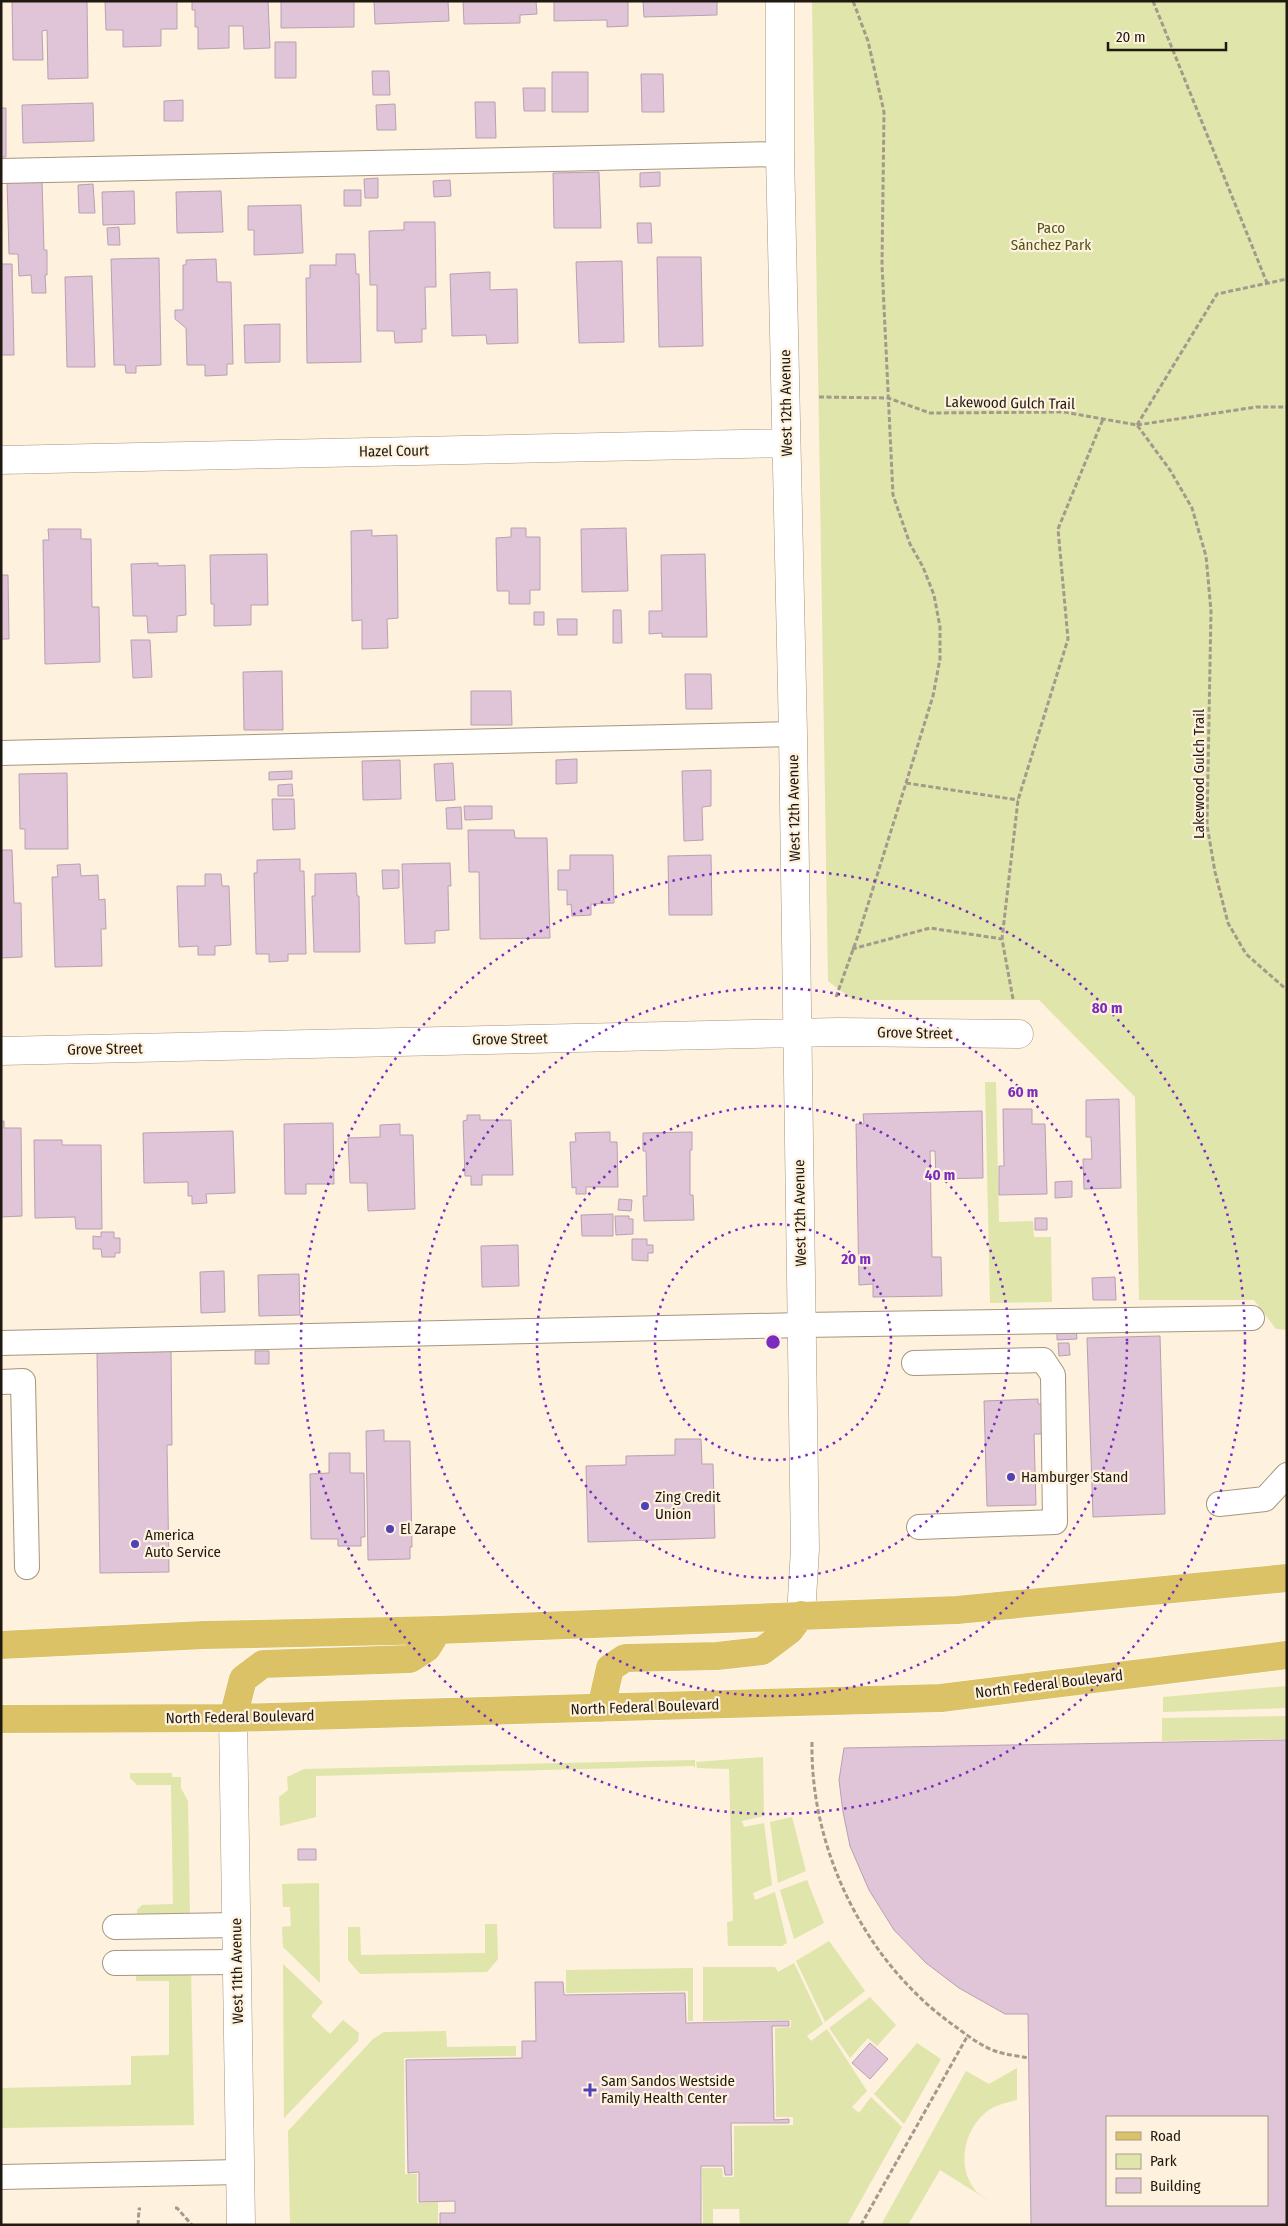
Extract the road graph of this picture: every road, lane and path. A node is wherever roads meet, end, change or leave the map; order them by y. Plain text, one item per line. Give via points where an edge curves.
1 (780, 1) edge
2 (853, 1) edge
3 (1153, 1) edge
4 (780, 154) junction
5 (1, 171) edge
6 (1287, 279) edge
7 (1267, 283) junction
8 (819, 397) dead end
9 (888, 398) junction
10 (1287, 407) edge
11 (1103, 419) junction
12 (1137, 426) junction
13 (786, 443) junction
14 (1, 460) edge
15 (793, 734) junction
16 (1, 753) edge
17 (906, 783) junction
18 (1018, 800) junction
19 (1002, 939) junction
20 (852, 949) junction
21 (1287, 990) edge
22 (836, 997) dead end
23 (798, 1034) junction
24 (1019, 1034) joint
25 (1, 1051) edge
26 (1252, 1318) dead end
27 (802, 1324) junction
28 (1, 1342) edge
29 (914, 1362) dead end
30 (1, 1382) edge
31 (1287, 1475) edge
32 (1219, 1504) dead end
33 (919, 1527) dead end
34 (27, 1566) dead end
35 (1287, 1578) edge
36 (801, 1615) junction
37 (438, 1630) junction
38 (1, 1644) edge
39 (1287, 1654) edge
40 (601, 1708) junction
41 (233, 1718) junction
42 (1, 1719) edge
43 (812, 1742) dead end
44 (236, 1925) junction
45 (115, 1928) dead end
46 (237, 1962) junction
47 (115, 1963) dead end
48 (968, 2035) junction
49 (1028, 2058) dead end
50 (240, 2172) junction
51 (1, 2177) edge
52 (148, 2208) dead end
53 (168, 2208) dead end
54 (138, 2225) edge
55 (192, 2225) edge
56 (241, 2225) edge
57 (861, 2225) edge

1 - 4 street, West 12th Avenue
2 - 9 path via 868,41 884,112 882,265
3 - 7 path
4 - 5 lane
4 - 13 street, West 12th Avenue
6 - 7 path
7 - 12 path via 1217,294
8 - 9 path, Lakewood Gulch Trail
9 - 11 path, Lakewood Gulch Trail via 930,413 1064,412
9 - 17 path via 893,495 910,544 934,595 940,626 940,659 932,696
10 - 12 path via 1256,407
11 - 12 path, Lakewood Gulch Trail
11 - 18 path via 1058,530 1068,639
12 - 21 path, Lakewood Gulch Trail via 1170,470 1192,508 1206,556 1211,611 1207,825 1214,872 1228,923 1246,954
13 - 14 street, Hazel Court
13 - 15 street, West 12th Avenue
15 - 16 lane
15 - 23 street, West 12th Avenue
17 - 18 path
17 - 20 path
18 - 19 path
19 - 20 path via 930,928
19 - 24 path
20 - 22 path
23 - 24 street, Grove Street
23 - 25 street, Grove Street
23 - 27 street, West 12th Avenue
26 - 27 lane
27 - 28 lane
27 - 36 street, West 12th Avenue via 805,1549
29 - 33 lane via 1043,1360 1053,1375 1055,1522
30 - 34 lane via 23,1381
31 - 32 lane via 1265,1499
35 - 36 main road via 957,1610
36 - 37 main road
36 - 40 main road via 790,1630 762,1651 718,1656 624,1658 610,1668
37 - 38 main road
37 - 41 main road via 427,1648 410,1659 263,1664 242,1679
39 - 40 main road, North Federal Boulevard via 941,1698
40 - 41 main road, North Federal Boulevard
41 - 42 main road, North Federal Boulevard
41 - 44 street, West 11th Avenue
43 - 48 path via 822,1831 847,1899 885,1960 935,2013
44 - 45 lane
44 - 46 street, West 11th Avenue
46 - 47 lane
46 - 50 street, West 11th Avenue
48 - 49 path via 997,2052
48 - 57 path
50 - 51 lane
50 - 56 street, West 11th Avenue
52 - 54 path via 138,2209
53 - 55 path via 177,2208

